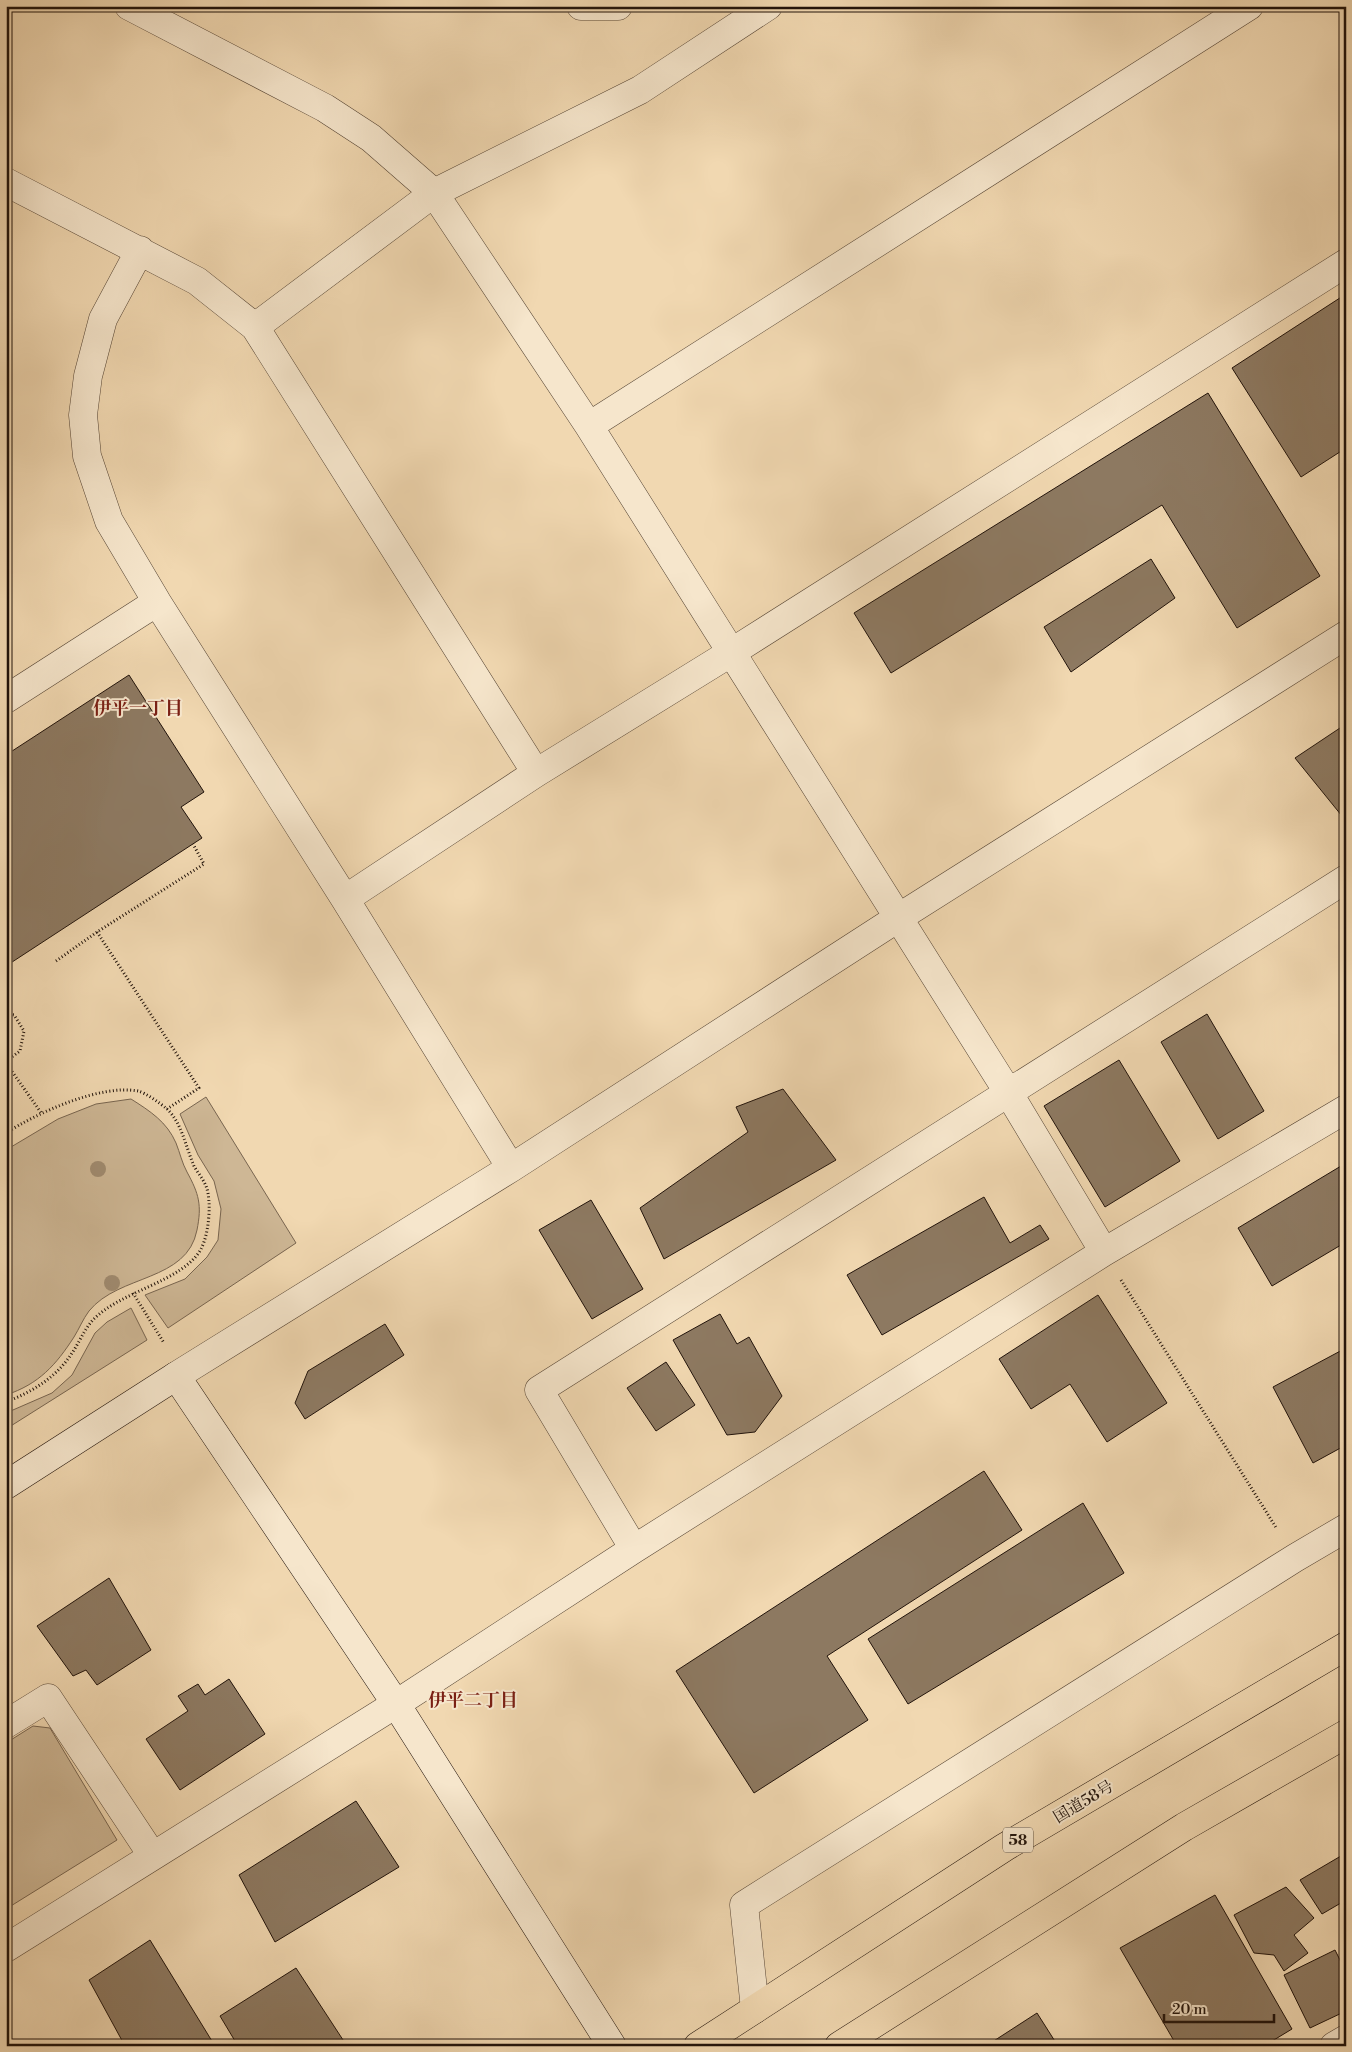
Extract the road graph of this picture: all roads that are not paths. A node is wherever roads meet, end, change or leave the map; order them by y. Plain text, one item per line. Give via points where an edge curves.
1 (130, 6) edge
2 (581, 6) edge
3 (618, 6) edge
4 (768, 6) edge
5 (1249, 6) edge
6 (6, 182) edge
7 (434, 193) junction
8 (140, 250) junction
9 (1346, 263) edge
10 (255, 327) junction
11 (590, 426) junction
12 (157, 602) junction
13 (1346, 635) edge
14 (732, 652) junction
15 (6, 699) edge
16 (536, 773) junction
17 (1346, 879) edge
18 (345, 899) junction
19 (898, 918) junction
20 (1008, 1092) junction
21 (1346, 1109) edge
22 (512, 1168) junction
23 (1104, 1252) junction
24 (176, 1376) junction
25 (6, 1485) edge
26 (1346, 1528) edge
27 (634, 1549) junction
28 (1346, 1646) edge
29 (396, 1704) junction
30 (6, 1724) edge
31 (1346, 1734) edge
32 (152, 1855) junction
33 (6, 1948) edge
34 (755, 2009) junction
35 (1346, 2039) edge
36 (612, 2046) edge
37 (698, 2046) edge
38 (839, 2046) edge
39 (1334, 2046) edge

1 - 7 street via 325,108 371,138
2 - 3 street
4 - 7 street via 640,90
5 - 11 street
6 - 8 street
7 - 10 street
7 - 11 street
8 - 10 street via 197,281
8 - 12 street via 103,318 88,376 84,415 87,456 109,520
9 - 14 street
10 - 16 street
11 - 14 street
12 - 15 street
12 - 18 street
13 - 19 street
14 - 16 street
14 - 19 street
16 - 18 street
17 - 20 street
18 - 22 street
19 - 20 street
19 - 22 street
20 - 23 street
20 - 27 street via 539,1390
21 - 23 street
22 - 24 street
23 - 27 street
24 - 25 street
24 - 29 street
26 - 34 street via 744,1905
27 - 29 street
28 - 34 highway, 国道58号 / 58 via 1005,1847
29 - 32 street
29 - 36 street
30 - 32 street via 48,1698
31 - 38 highway via 1184,1827
32 - 33 street
34 - 37 highway, 国道58号 / 58
35 - 39 street

